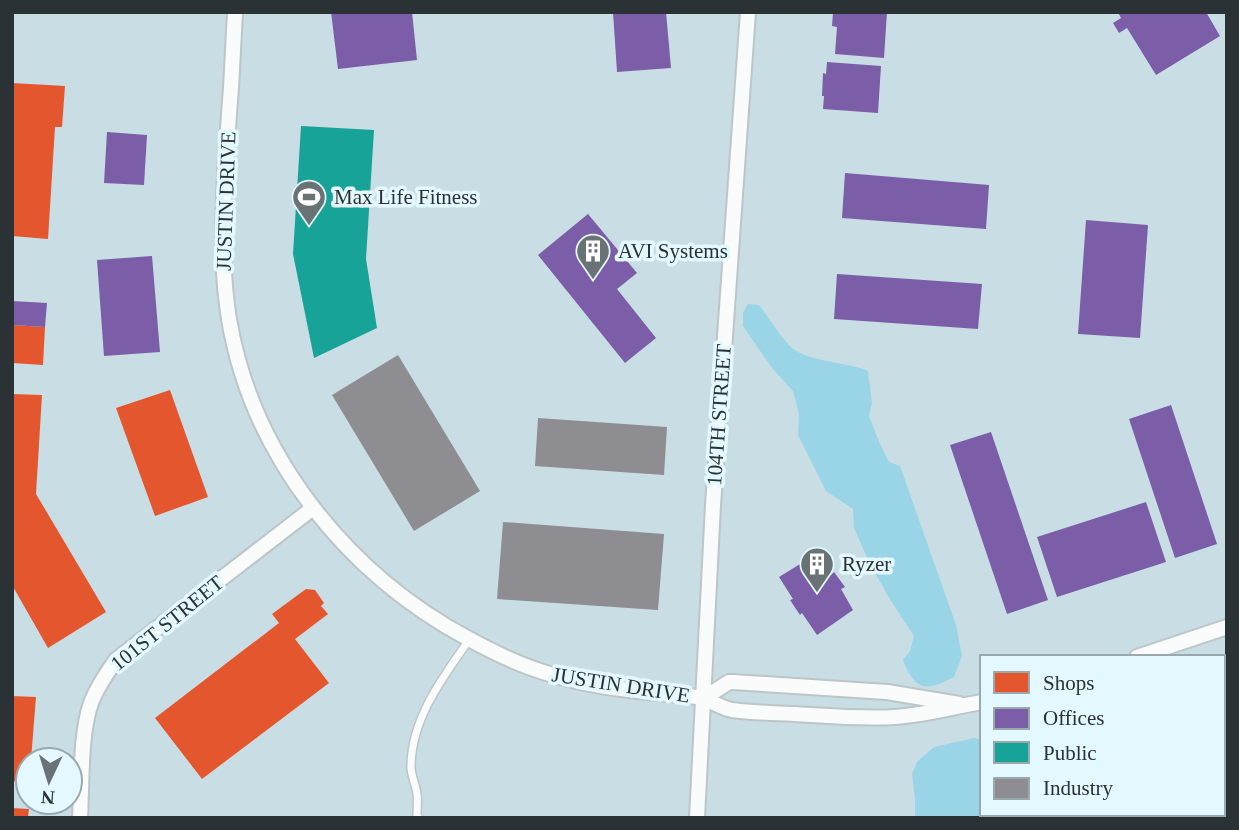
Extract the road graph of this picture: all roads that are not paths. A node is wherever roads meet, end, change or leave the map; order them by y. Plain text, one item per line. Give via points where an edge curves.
1 (235, 12) edge
2 (748, 12) edge
3 (313, 508) junction
4 (1227, 627) edge
5 (470, 639) junction
6 (1144, 655) edge
7 (704, 698) junction
8 (980, 702) edge
9 (965, 705) junction
10 (80, 818) edge
11 (419, 818) edge
12 (697, 818) edge

1 - 3 street, JUSTIN DRIVE via 222,229 229,321 256,409 277,453
2 - 7 street, 104TH STREET
3 - 5 street, JUSTIN DRIVE via 404,599
3 - 10 street, 101ST STREET via 116,660 90,705
4 - 6 street
5 - 7 street, JUSTIN DRIVE via 530,667 583,683
5 - 11 lane via 427,704 412,754
7 - 9 street, JUSTIN DRIVE via 729,710 863,718
7 - 9 street, JUSTIN DRIVE via 729,682 887,692
7 - 12 street, 104TH STREET
8 - 9 street, JUSTIN DRIVE

